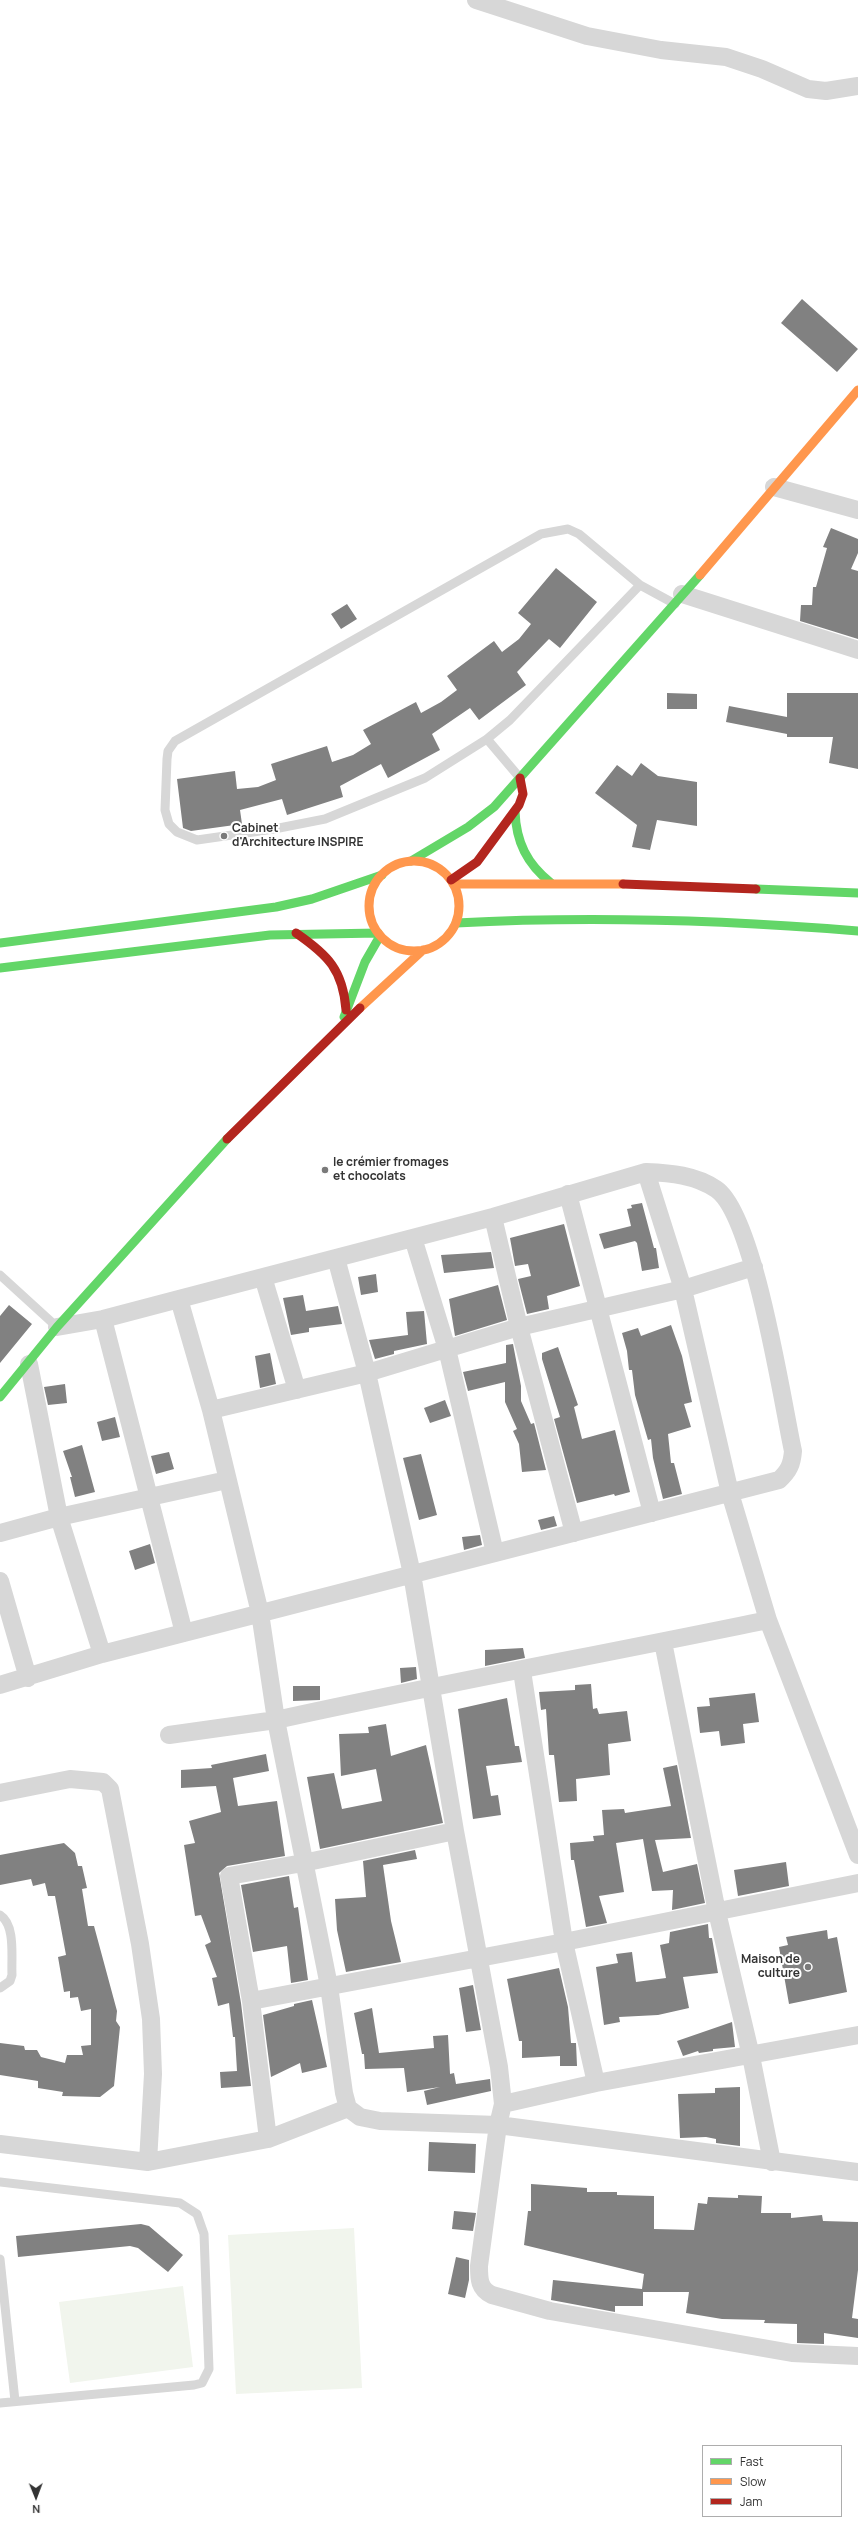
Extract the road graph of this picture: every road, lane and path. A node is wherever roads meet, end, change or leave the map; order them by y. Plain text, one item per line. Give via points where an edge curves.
1 (476, 0) edge
2 (858, 86) edge
3 (858, 390) edge
4 (774, 487) junction
5 (858, 510) edge
6 (640, 586) junction
7 (678, 599) junction
8 (858, 650) edge
9 (487, 739) junction
10 (520, 778) junction
11 (515, 811) junction
12 (411, 861) junction
13 (382, 874) junction
14 (452, 882) junction
15 (551, 884) junction
16 (858, 893) edge
17 (456, 923) junction
18 (858, 932) edge
19 (296, 933) junction
20 (379, 935) junction
21 (0, 942) edge
22 (423, 950) junction
23 (0, 968) edge
24 (346, 1010) junction
25 (341, 1025) junction
26 (646, 1172) junction
27 (568, 1194) junction
28 (493, 1217) junction
29 (413, 1238) junction
30 (336, 1258) junction
31 (754, 1267) junction
32 (0, 1275) edge
33 (263, 1277) junction
34 (683, 1289) junction
35 (179, 1299) junction
36 (598, 1309) junction
37 (103, 1319) junction
38 (57, 1327) junction
39 (519, 1327) junction
40 (447, 1349) junction
41 (29, 1364) junction
42 (367, 1373) junction
43 (297, 1390) junction
44 (0, 1397) edge
45 (211, 1410) junction
46 (227, 1480) junction
47 (730, 1493) junction
48 (150, 1498) junction
49 (652, 1513) junction
50 (59, 1517) junction
51 (0, 1533) edge
52 (574, 1533) junction
53 (495, 1553) junction
54 (412, 1574) junction
55 (0, 1581) edge
56 (260, 1613) junction
57 (768, 1620) junction
58 (184, 1633) junction
59 (664, 1642) junction
60 (102, 1654) junction
61 (522, 1671) junction
62 (28, 1678) junction
63 (0, 1685) edge
64 (430, 1686) junction
65 (276, 1720) junction
66 (169, 1735) dead end
67 (0, 1793) edge
68 (455, 1831) junction
69 (858, 1855) edge
70 (303, 1863) junction
71 (858, 1883) edge
72 (717, 1912) junction
73 (0, 1915) edge
74 (564, 1942) junction
75 (479, 1957) junction
76 (329, 1986) junction
77 (0, 1988) edge
78 (251, 2001) junction
79 (858, 2035) edge
80 (751, 2056) junction
81 (596, 2083) junction
82 (504, 2104) junction
83 (348, 2108) junction
84 (498, 2126) junction
85 (268, 2139) junction
86 (0, 2144) edge
87 (148, 2162) junction
88 (772, 2162) junction
89 (858, 2172) edge
90 (0, 2182) edge
91 (0, 2259) edge
92 (858, 2356) edge
93 (15, 2401) junction
94 (0, 2403) edge

1 - 2 street via 586,36 661,50 726,57 808,89 826,91
3 - 4 main road
4 - 5 street
4 - 7 main road
6 - 7 lane
6 - 9 lane via 510,720
6 - 9 lane via 579,534 568,529 541,534 174,741 168,751 165,810 170,824 177,832 197,840 274,829 325,818 425,778
7 - 8 street
7 - 10 main road
9 - 10 lane
10 - 11 main road via 523,794
10 - 12 main road via 494,807 468,827
11 - 14 main road via 477,862
11 - 15 main road via 514,824 520,847 533,868
12 - 13 main road via 390,868
12 - 14 main road via 434,866
13 - 20 main road via 369,900 371,919
13 - 21 main road via 347,888 276,907
14 - 15 main road
14 - 17 main road via 459,903
15 - 16 main road via 640,884
17 - 18 main road via 560,918 631,918
17 - 22 main road via 443,941
19 - 20 main road
19 - 23 main road
19 - 24 main road via 317,947 336,968 346,996
20 - 22 main road via 400,949
20 - 24 main road
22 - 25 main road
24 - 25 main road
25 - 38 main road via 235,1130
26 - 27 street
26 - 31 street via 692,1177 717,1189 731,1205
26 - 34 street
27 - 28 street
27 - 36 street
28 - 29 street
28 - 39 street
29 - 30 street
29 - 40 street
30 - 33 street
30 - 42 street
31 - 34 street
31 - 47 street via 792,1451 792,1462 787,1473 779,1480
32 - 38 lane
33 - 35 street
33 - 43 street
34 - 36 street
34 - 47 street
35 - 37 street
35 - 45 street
36 - 39 street
36 - 49 street
37 - 38 street
37 - 48 street
38 - 41 main road
39 - 40 street
39 - 52 street
40 - 42 street
40 - 53 street
41 - 44 main road
41 - 50 street
42 - 43 street
42 - 54 street
43 - 45 street
45 - 46 street
46 - 48 street
46 - 56 street
47 - 49 street
47 - 57 street
48 - 50 street
48 - 58 street
49 - 52 street
50 - 51 street
50 - 60 street
52 - 53 street
53 - 54 street
54 - 56 street
54 - 64 street
55 - 62 street
56 - 58 street
56 - 65 street
57 - 59 street
57 - 69 street
58 - 60 street
59 - 61 street
59 - 72 street
60 - 62 street
61 - 64 street
61 - 74 street
62 - 63 street
64 - 65 street
64 - 68 street
65 - 66 street
65 - 70 street
67 - 87 street via 70,1779 103,1782 110,1789 152,2019 153,2074
68 - 70 street
68 - 75 street
70 - 76 street
70 - 78 street via 229,1876
71 - 72 street
72 - 74 street
72 - 80 street
73 - 77 lane via 5,1918 10,1929 12,1975 10,1981
74 - 75 street
74 - 81 street
75 - 76 street
75 - 82 street
76 - 78 street
76 - 83 street
78 - 85 street
79 - 80 street
80 - 81 street
80 - 88 street
81 - 82 street
82 - 84 street
83 - 84 street via 360,2117 380,2121
83 - 85 street
84 - 88 street
84 - 92 street via 479,2266 480,2285 484,2292 550,2311 749,2346 792,2353
85 - 87 street
86 - 87 street
88 - 89 street
90 - 93 lane via 180,2203 197,2214 204,2234 209,2369 202,2383
91 - 93 lane
93 - 94 lane

